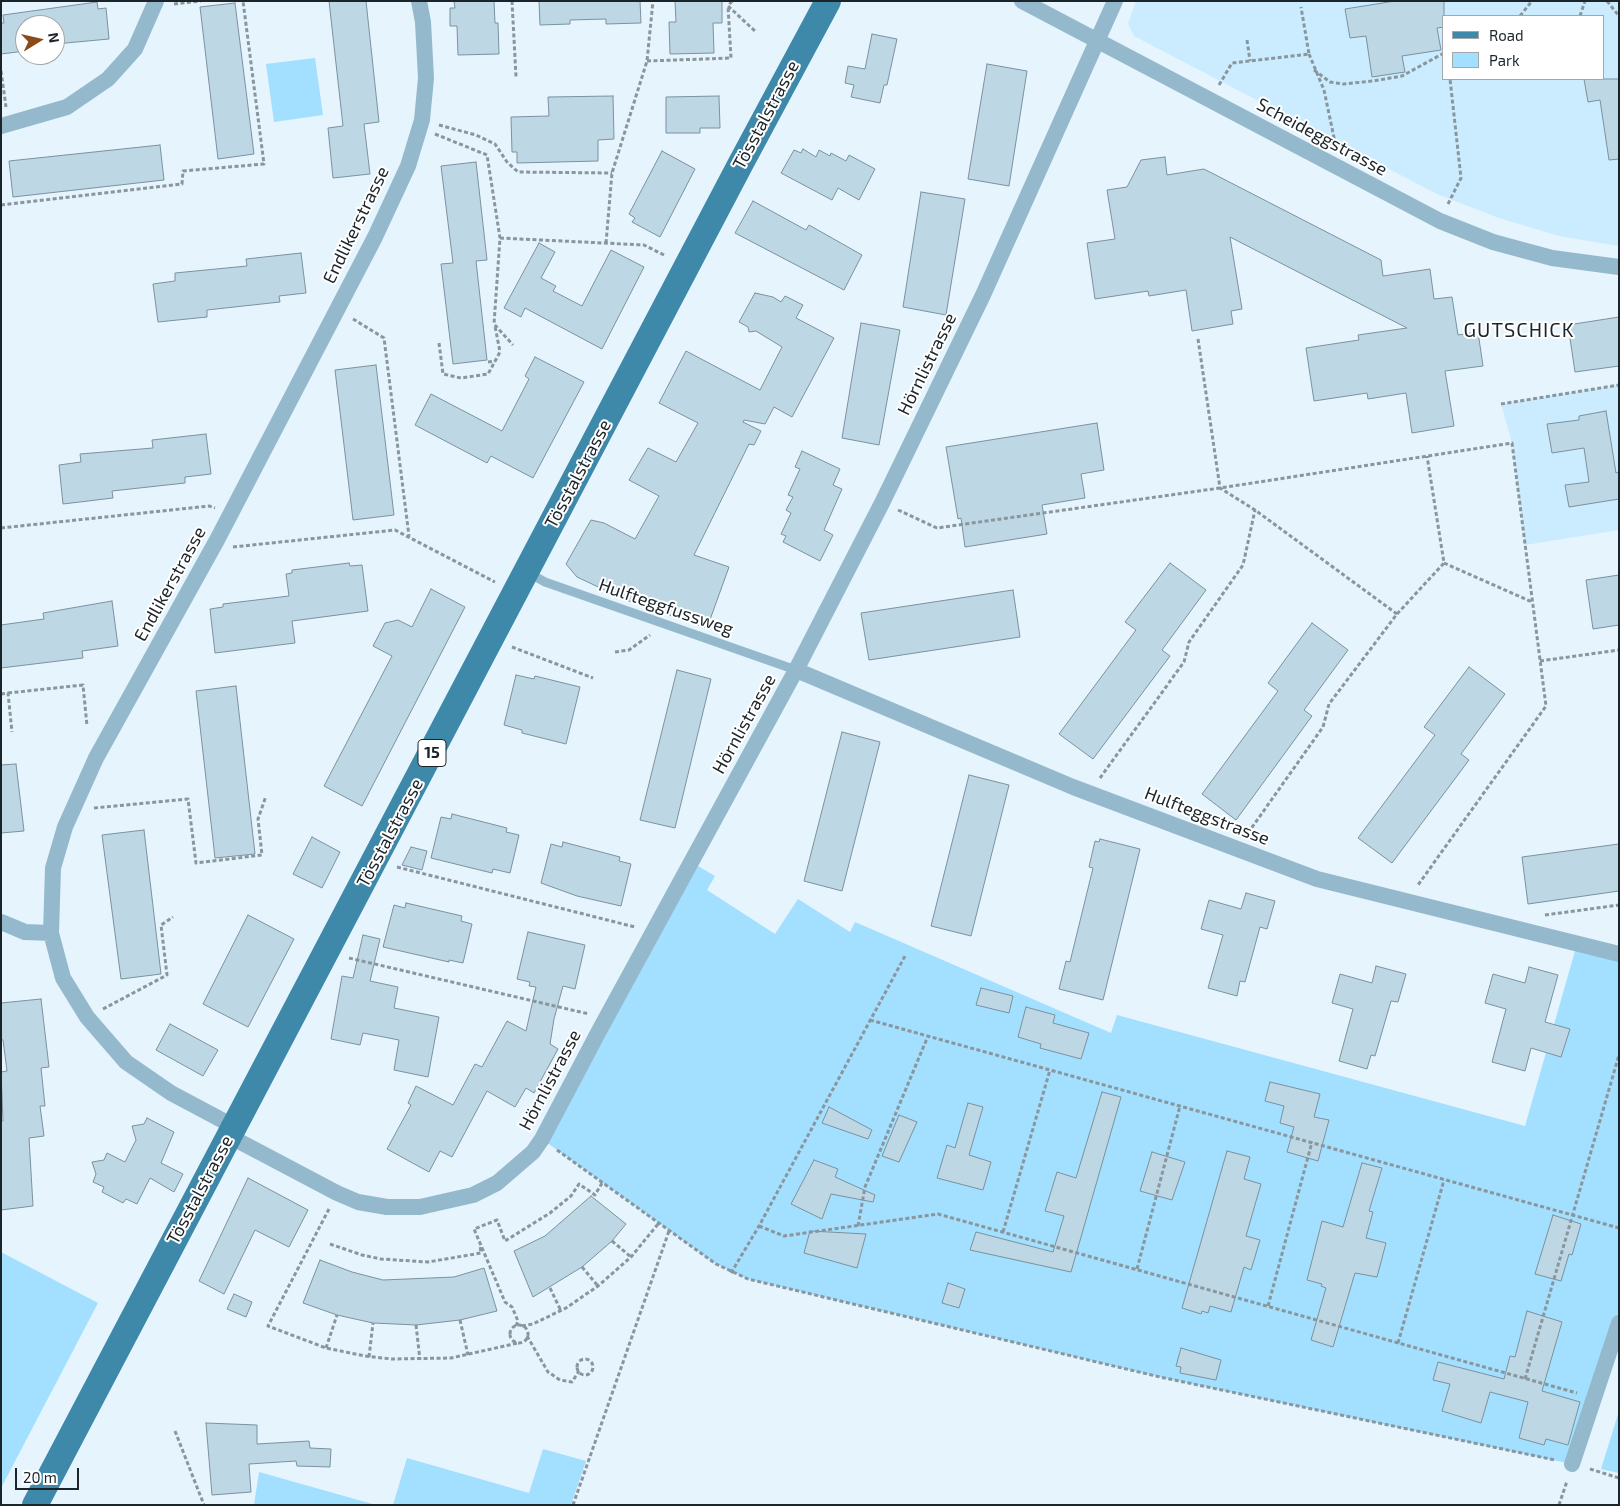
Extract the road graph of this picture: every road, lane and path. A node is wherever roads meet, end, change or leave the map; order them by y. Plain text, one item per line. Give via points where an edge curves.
1 (201, 1) edge
2 (244, 1) edge
3 (419, 1) edge
4 (512, 1) edge
5 (653, 1) edge
6 (732, 1) edge
7 (828, 1) edge
8 (1022, 1) edge
9 (1115, 1) edge
10 (1532, 1) edge
11 (1585, 1) edge
12 (1607, 1) edge
13 (155, 2) edge
14 (728, 6) junction
15 (1301, 6) dead end
16 (1521, 15) edge
17 (1580, 15) edge
18 (1619, 16) edge
19 (756, 32) dead end
20 (1247, 40) dead end
21 (1097, 42) junction
22 (1309, 54) junction
23 (1442, 54) edge
24 (647, 61) junction
25 (1250, 61) junction
26 (1314, 70) junction
27 (1, 71) edge
28 (516, 78) dead end
29 (1450, 80) edge
30 (1211, 100) junction
31 (421, 124) junction
32 (5, 125) edge
33 (1328, 163) junction
34 (612, 173) junction
35 (1, 205) edge
36 (1440, 221) junction
37 (500, 238) junction
38 (606, 243) junction
39 (666, 256) dead end
40 (1619, 267) edge
41 (338, 309) junction
42 (494, 324) junction
43 (1198, 339) dead end
44 (439, 343) dead end
45 (513, 345) dead end
46 (495, 361) junction
47 (488, 362) dead end
48 (1619, 385) edge
49 (1501, 404) dead end
50 (1427, 456) junction
51 (1220, 488) junction
52 (882, 503) junction
53 (1255, 510) junction
54 (229, 515) junction
55 (1, 528) edge
56 (409, 537) junction
57 (217, 540) junction
58 (1444, 564) junction
59 (527, 572) junction
60 (498, 583) dead end
61 (1532, 602) junction
62 (1397, 614) junction
63 (664, 623) junction
64 (512, 647) dead end
65 (1619, 650) edge
66 (615, 652) dead end
67 (1540, 661) junction
68 (796, 670) junction
69 (592, 678) dead end
70 (8, 693) junction
71 (1, 694) edge
72 (87, 726) dead end
73 (12, 732) dead end
74 (1088, 793) junction
75 (266, 796) dead end
76 (71, 811) junction
77 (1237, 848) junction
78 (396, 867) dead end
79 (1405, 902) junction
80 (1619, 905) edge
81 (173, 917) dead end
82 (1, 922) edge
83 (653, 931) junction
84 (51, 933) junction
85 (1540, 933) junction
86 (1619, 954) edge
87 (906, 956) dead end
88 (348, 958) dead end
89 (86, 1017) junction
90 (606, 1018) junction
91 (870, 1020) junction
92 (928, 1036) junction
93 (1619, 1055) edge
94 (1050, 1070) junction
95 (1180, 1106) junction
96 (231, 1131) junction
97 (542, 1139) junction
98 (1312, 1142) junction
99 (1444, 1180) junction
100 (602, 1183) junction
101 (337, 1193) junction
102 (1571, 1215) junction
103 (658, 1224) junction
104 (759, 1226) junction
105 (858, 1226) junction
106 (1619, 1228) edge
107 (669, 1232) junction
108 (1003, 1232) junction
109 (479, 1239) junction
110 (612, 1241) dead end
111 (330, 1244) dead end
112 (631, 1257) junction
113 (582, 1267) dead end
114 (1137, 1269) junction
115 (731, 1273) junction
116 (598, 1286) junction
117 (550, 1288) dead end
118 (1268, 1306) junction
119 (561, 1311) junction
120 (337, 1316) dead end
121 (460, 1320) dead end
122 (373, 1323) dead end
123 (1619, 1324) edge
124 (416, 1325) dead end
125 (516, 1326) junction
126 (522, 1326) junction
127 (528, 1336) junction
128 (1398, 1342) junction
129 (518, 1343) junction
130 (326, 1348) junction
131 (468, 1355) junction
132 (369, 1357) junction
133 (420, 1360) junction
134 (579, 1372) junction
135 (1525, 1379) junction
136 (1594, 1397) junction
137 (176, 1432) dead end
138 (1572, 1464) junction
139 (1619, 1478) edge
140 (35, 1505) edge
141 (204, 1505) edge
142 (573, 1505) edge
143 (1559, 1505) edge

1 - 13 path via 171,5
2 - 35 path via 264,164 183,171 182,184
3 - 31 street, Endlikerstrasse via 426,78
4 - 28 path
5 - 24 path
6 - 14 path
7 - 59 main road, Tösstalstrasse / 15
8 - 21 street, Scheideggstrasse
9 - 21 street, Hörnlistrasse
10 - 16 path
11 - 17 path
12 - 18 path
13 - 32 street via 135,49 108,79 67,108
14 - 19 path
14 - 24 path via 731,58
15 - 22 path
20 - 25 path
21 - 30 street, Scheideggstrasse
21 - 52 street, Hörnlistrasse via 983,295
22 - 25 path
22 - 26 path
23 - 26 path via 1402,76 1373,82 1330,82
24 - 34 path
25 - 30 path via 1232,63
26 - 33 path via 1324,90 1336,147
27 - 32 path
29 - 36 path via 1461,178
30 - 33 street, Scheideggstrasse
31 - 34 path via 476,135 495,144 518,172
31 - 37 path via 487,155
31 - 41 street, Endlikerstrasse via 408,166
33 - 36 street, Scheideggstrasse
34 - 38 path
36 - 40 street, Scheideggstrasse via 1500,244 1552,258
37 - 38 path
37 - 42 path
38 - 39 path via 644,245
41 - 54 street, Endlikerstrasse
41 - 56 path via 384,338
42 - 45 path
42 - 46 path via 500,352
43 - 51 path
44 - 46 path via 442,374 461,378 488,374
46 - 47 path
48 - 49 path
50 - 51 path
50 - 58 path
50 - 61 path via 1512,443
51 - 52 path via 937,528
51 - 53 path
52 - 68 street, Hörnlistrasse
53 - 62 path
53 - 74 path via 1243,565 1189,642 1184,662
54 - 55 path via 209,506
54 - 57 street, Endlikerstrasse
56 - 57 path via 396,530 236,548
56 - 60 path
57 - 76 street, Endlikerstrasse via 106,738
58 - 61 path
58 - 62 path
59 - 63 lane, Hulfteggfussweg via 545,582
59 - 96 main road, Tösstalstrasse / 15
61 - 67 path
62 - 77 path via 1329,704 1323,727
63 - 66 path via 629,650
63 - 68 lane, Hulfteggfussweg
64 - 69 path
65 - 67 path
67 - 79 path via 1546,706
68 - 74 street, Hulfteggstrasse
68 - 83 street, Hörnlistrasse
70 - 71 path
70 - 72 path via 83,685
70 - 73 path
74 - 77 street, Hulfteggstrasse
75 - 76 path via 258,819 262,855 196,863 188,799
76 - 84 street, Endlikerstrasse via 53,868
77 - 79 street, Hulfteggstrasse via 1317,879
78 - 83 path
79 - 85 street, Hulfteggstrasse
80 - 85 path via 1545,915
81 - 89 path via 161,925 167,976
82 - 84 street via 25,932
83 - 90 street, Hörnlistrasse
84 - 89 street, Endlikerstrasse via 63,978
85 - 86 street, Hulfteggstrasse
87 - 91 path
88 - 90 path
89 - 96 street, Endlikerstrasse via 126,1062
90 - 97 street, Hörnlistrasse
91 - 92 path
91 - 104 path
92 - 94 path
92 - 105 path via 865,1187
93 - 102 path
94 - 95 path
94 - 108 path
95 - 98 path
95 - 114 path
96 - 101 street, Hörnlistrasse
96 - 140 main road, Tösstalstrasse / 15
97 - 100 path
97 - 101 street, Hörnlistrasse via 497,1184 454,1201 420,1207 387,1207 358,1202
98 - 99 path
98 - 118 path
99 - 102 path
99 - 128 path
100 - 103 path
100 - 109 path via 595,1195 579,1184 550,1214 505,1241 496,1220 474,1229
101 - 130 path via 268,1326
102 - 106 path
102 - 135 path
103 - 107 path
103 - 112 path
104 - 105 path via 784,1236
104 - 115 path
105 - 108 path via 938,1214
107 - 115 path
107 - 142 path
108 - 114 path
109 - 111 path via 481,1252 428,1262 362,1255
109 - 125 path via 505,1302 512,1306 518,1321
110 - 112 path
112 - 116 path
113 - 116 path
114 - 118 path
115 - 138 path via 1160,1377
116 - 119 path
117 - 119 path
118 - 128 path
119 - 126 path
120 - 130 path
121 - 131 path
122 - 132 path
123 - 136 street
124 - 133 path
125 - 126 path
125 - 129 path via 510,1334
126 - 127 path
127 - 129 path
127 - 134 path via 548,1372 560,1380 572,1382
128 - 135 path
129 - 131 path
130 - 132 path
131 - 133 path
132 - 133 path
134 - 134 path via 583,1375 590,1373 590,1361 579,1362
135 - 136 path
136 - 138 street
137 - 141 path
138 - 139 path
138 - 143 path

